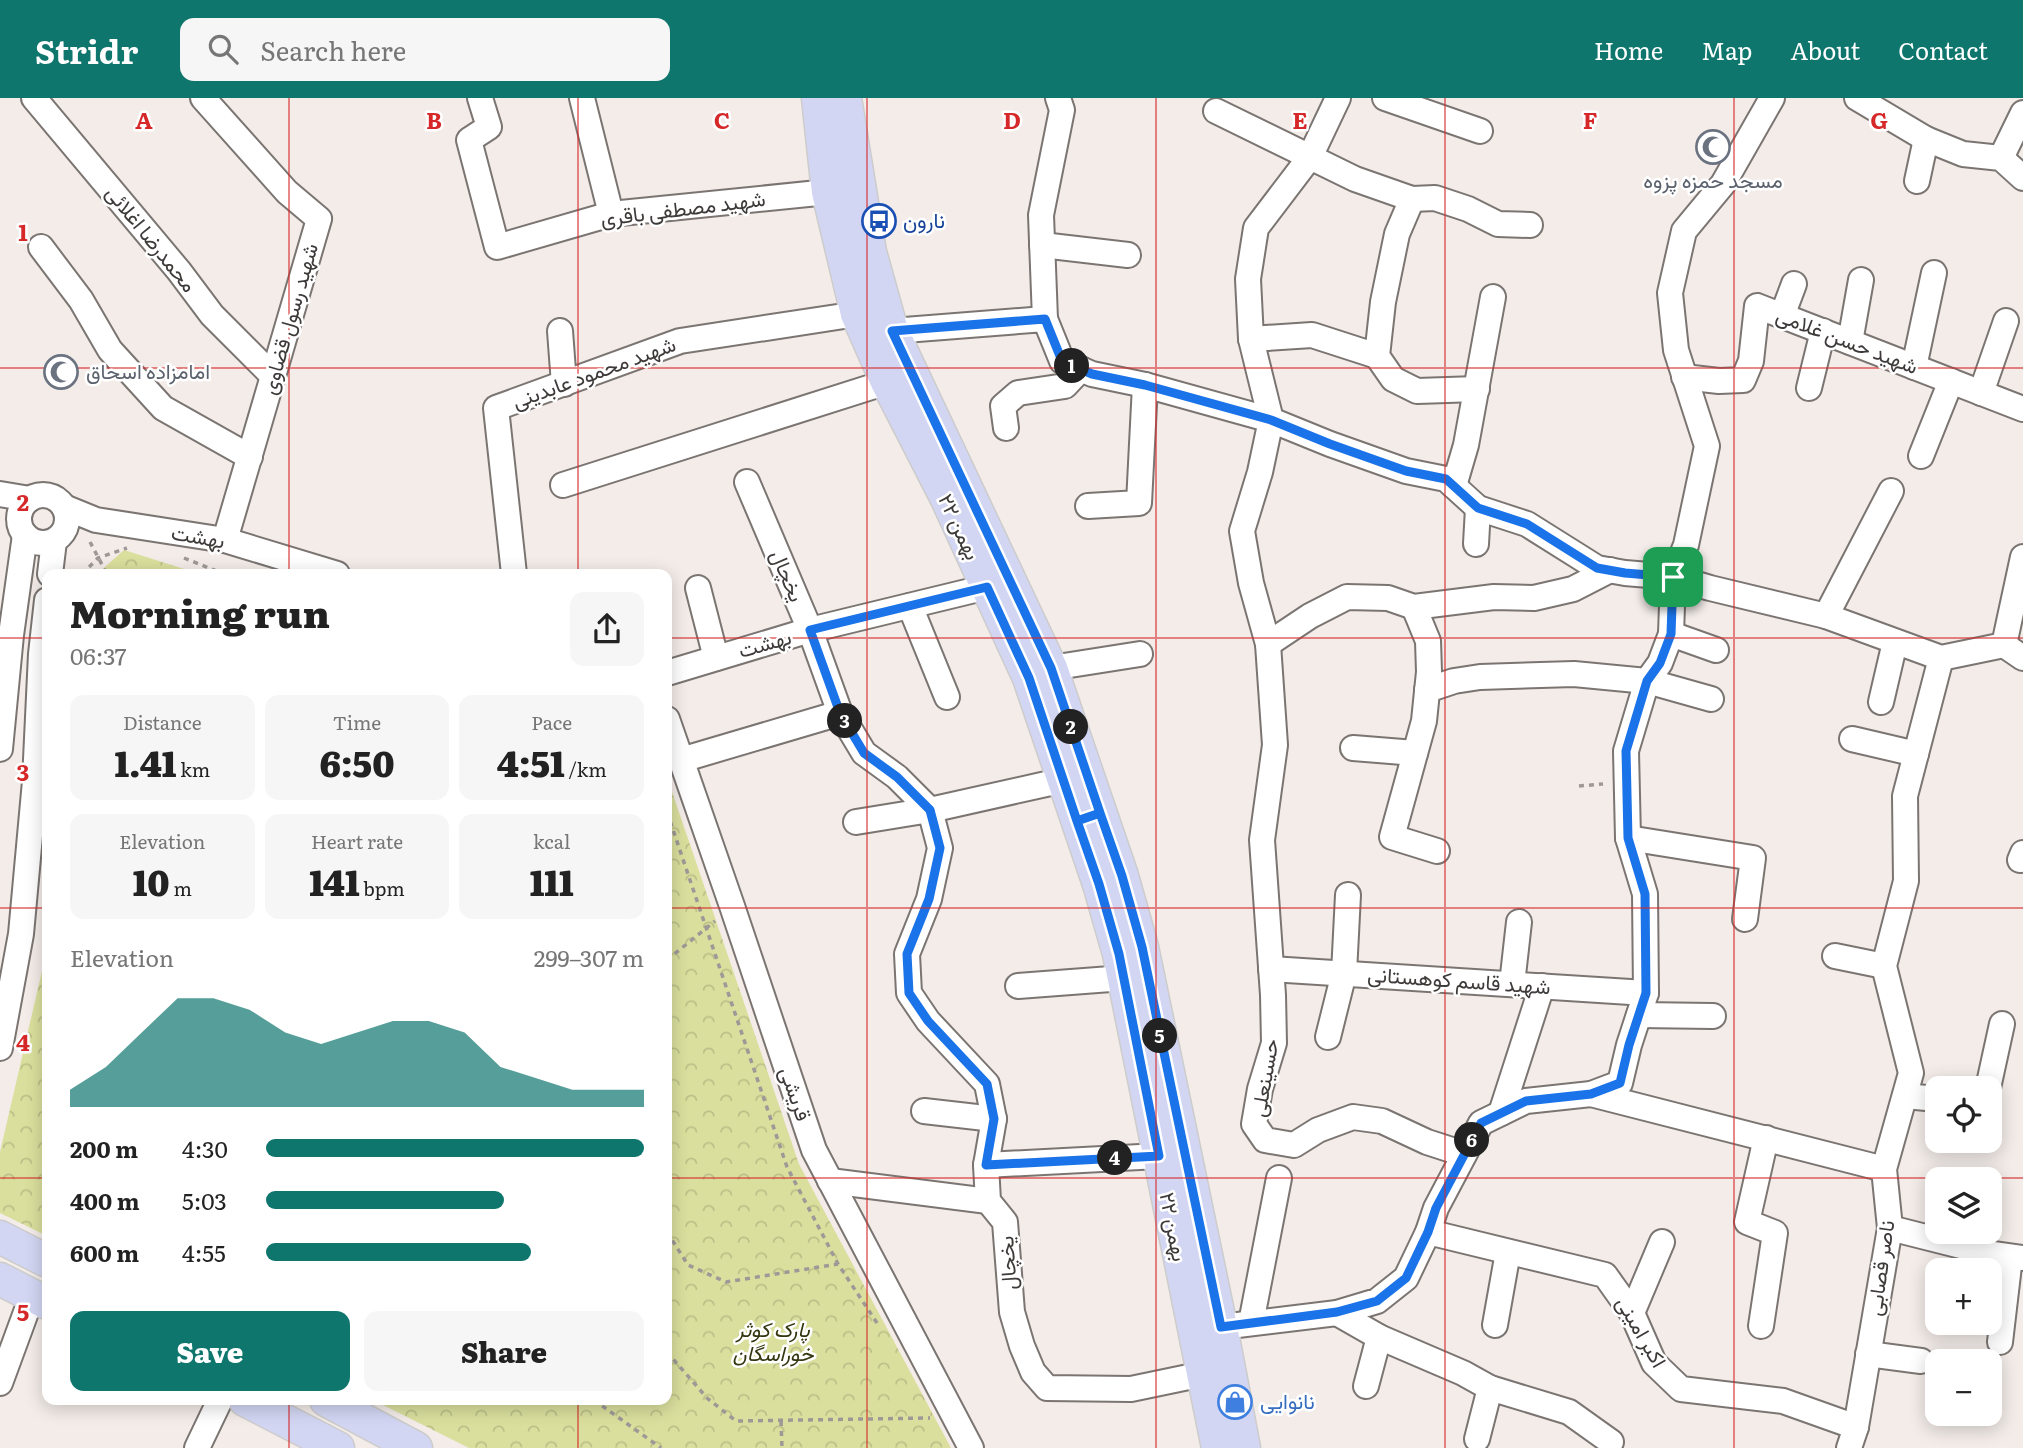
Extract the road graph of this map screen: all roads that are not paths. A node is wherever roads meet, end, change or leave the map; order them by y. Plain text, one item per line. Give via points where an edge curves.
1 (34, 98) edge
2 (203, 98) edge
3 (480, 98) edge
4 (582, 98) edge
5 (818, 98) edge
6 (845, 98) edge
7 (1058, 98) edge
8 (1338, 98) edge
9 (1385, 98) edge
10 (1772, 98) edge
11 (1857, 98) edge
12 (1216, 111) dead end
13 (2023, 113) edge
14 (1480, 131) dead end
15 (1926, 139) junction
16 (1310, 157) junction
17 (2001, 158) junction
18 (2023, 178) edge
19 (1917, 181) dead end
20 (828, 192) junction
21 (1412, 199) junction
22 (611, 214) junction
23 (1530, 225) dead end
24 (1042, 245) junction
25 (41, 247) dead end
26 (1128, 255) dead end
27 (1934, 273) dead end
28 (1861, 280) dead end
29 (1794, 284) dead end
30 (1493, 297) dead end
31 (857, 314) junction
32 (1782, 316) junction
33 (1045, 319) junction
34 (2006, 321) dead end
35 (560, 331) dead end
36 (892, 331) junction
37 (1823, 331) junction
38 (1251, 339) junction
39 (1850, 342) junction
40 (1377, 356) junction
41 (1914, 367) junction
42 (1081, 369) junction
43 (273, 376) junction
44 (1684, 377) junction
45 (1951, 381) junction
46 (887, 382) junction
47 (564, 384) junction
48 (1145, 385) junction
49 (1477, 388) junction
50 (1809, 388) dead end
51 (1981, 393) junction
52 (2023, 409) edge
53 (1271, 420) junction
54 (1006, 428) dead end
55 (1921, 456) dead end
56 (250, 457) junction
57 (747, 482) dead end
58 (562, 485) dead end
59 (1454, 486) junction
60 (1891, 491) dead end
61 (0, 494) edge
62 (0, 501) edge
63 (1088, 506) dead end
64 (1478, 508) junction
65 (25, 517) junction
66 (72, 524) junction
67 (225, 540) junction
68 (1476, 544) dead end
69 (2023, 557) edge
70 (52, 569) edge
71 (321, 569) edge
72 (513, 569) edge
73 (1610, 570) junction
74 (1673, 577) junction
75 (987, 587) junction
76 (698, 588) dead end
77 (910, 606) junction
78 (1414, 607) junction
79 (1826, 616) junction
80 (810, 630) junction
81 (1671, 634) junction
82 (1895, 642) junction
83 (1268, 644) junction
84 (42, 645) edge
85 (1716, 650) dead end
86 (2013, 651) edge
87 (1140, 654) dead end
88 (716, 658) junction
89 (1941, 658) junction
90 (1051, 668) junction
91 (672, 671) edge
92 (1647, 681) junction
93 (1427, 690) junction
94 (947, 697) dead end
95 (1711, 699) dead end
96 (1881, 702) dead end
97 (840, 713) junction
98 (2, 718) edge
99 (672, 734) edge
100 (1852, 739) dead end
101 (1353, 748) dead end
102 (0, 749) edge
103 (1415, 753) junction
104 (1916, 754) junction
105 (681, 760) junction
106 (1064, 780) junction
107 (930, 810) junction
108 (1089, 817) junction
109 (856, 822) dead end
110 (1628, 838) junction
111 (1437, 850) dead end
112 (1348, 895) dead end
113 (1745, 919) dead end
114 (1519, 922) dead end
115 (11, 934) edge
116 (1835, 956) dead end
117 (1884, 966) junction
118 (1271, 969) junction
119 (1344, 973) junction
120 (1124, 978) junction
121 (1512, 984) junction
122 (1018, 986) dead end
123 (1542, 986) junction
124 (1643, 1004) junction
125 (1713, 1016) dead end
126 (2002, 1024) dead end
127 (1328, 1037) dead end
128 (0, 1048) edge
129 (1991, 1076) edge
130 (1591, 1094) junction
131 (1905, 1096) junction
132 (1925, 1098) edge
133 (923, 1111) dead end
134 (1501, 1113) junction
135 (994, 1119) junction
136 (1766, 1138) junction
137 (1464, 1154) junction
138 (1159, 1156) junction
139 (986, 1165) junction
140 (1884, 1169) junction
141 (1279, 1178) dead end
142 (831, 1181) junction
143 (988, 1200) junction
144 (1890, 1228) junction
145 (1428, 1232) junction
146 (0, 1237) edge
147 (1662, 1242) dead end
148 (1508, 1252) junction
149 (42, 1258) edge
150 (2016, 1258) edge
151 (0, 1279) edge
152 (40, 1299) edge
153 (1337, 1312) junction
154 (1632, 1313) junction
155 (1236, 1325) junction
156 (1495, 1325) dead end
157 (1761, 1326) dead end
158 (1380, 1337) junction
159 (2000, 1342) dead end
160 (1868, 1354) junction
161 (1921, 1361) dead end
162 (1203, 1374) junction
163 (0, 1383) edge
164 (1366, 1386) dead end
165 (1490, 1388) junction
166 (218, 1405) edge
167 (255, 1405) edge
168 (335, 1405) edge
169 (1852, 1438) edge
170 (1477, 1439) dead end
171 (1611, 1443) dead end
172 (197, 1448) edge
173 (338, 1448) edge
174 (416, 1448) edge
175 (971, 1448) edge
176 (1217, 1448) edge
177 (1244, 1448) edge

1 - 43 street, محمدرضا اغلائی via 212,315
2 - 43 street, شهید رسول قضاوی via 287,192 319,219
3 - 22 street, شهید مصطفی باقری via 489,127 469,140 497,247
4 - 22 street
5 - 20 main road, ۲۲ بهمن
6 - 36 main road, ۲۲ بهمن via 870,253
7 - 24 street via 1062,110 1041,215
8 - 16 street
9 - 14 street
10 - 44 street via 1723,184 1684,231 1670,293
11 - 15 street
12 - 16 street
13 - 17 street
15 - 17 street via 1963,154
15 - 19 street
16 - 21 street via 1355,180
16 - 38 street via 1256,228 1248,279
17 - 18 street
20 - 22 street, شهید مصطفی باقری
20 - 31 main road, ۲۲ بهمن
21 - 23 street via 1435,198 1498,224
21 - 40 street via 1397,234
24 - 26 street
24 - 33 street
25 - 56 street via 81,300 110,350 163,408
27 - 41 street
28 - 39 street
29 - 32 street
30 - 49 street
31 - 46 main road, ۲۲ بهمن
31 - 47 street, شهید محمود عابدینی via 681,341
32 - 37 street, شهید حسن غلامی
32 - 44 street, شهید حسن غلامی via 1757,306 1751,361 1743,380
33 - 36 street
33 - 42 street via 1062,361
34 - 51 street
35 - 47 street
36 - 90 main road, ۲۲ بهمن
37 - 39 street, شهید حسن غلامی
37 - 50 street
38 - 40 street via 1312,335
38 - 53 street
39 - 41 street, شهید حسن غلامی
40 - 49 street via 1394,379 1417,391
41 - 45 street, شهید حسن غلامی
42 - 48 street
42 - 54 street via 1065,386 1018,393 1003,406
43 - 56 street, شهید رسول قضاوی
44 - 74 street via 1707,446 1686,545
45 - 51 street, شهید حسن غلامی
45 - 55 street
46 - 58 street
46 - 75 main road, ۲۲ بهمن
47 - 72 street, شهید محمود عابدینی via 496,408
48 - 53 street
48 - 63 street via 1139,503
49 - 59 street
51 - 52 street, شهید حسن غلامی
53 - 59 street via 1406,471 1446,479
53 - 83 street, حسینعلی via 1242,531
56 - 67 street, شهید رسول قضاوی
57 - 80 street, یخچال
59 - 64 street
60 - 79 street
61 - 65 street
62 - 65 street
64 - 68 street
64 - 73 street via 1527,524 1597,568
65 - 66 street via 39,543
65 - 66 street via 45,495 59,501
65 - 98 street
66 - 67 street, بهشت
66 - 70 street
67 - 71 street, بهشت
69 - 86 street
73 - 74 street
73 - 78 street via 1573,589 1534,598 1493,597
74 - 79 street
74 - 81 street
75 - 77 street, بهشت
75 - 106 main road, ۲۲ بهمن via 1029,678
76 - 88 street
77 - 80 street, بهشت
77 - 94 street
78 - 83 street via 1388,598 1347,597
78 - 93 street via 1428,641
79 - 82 street
80 - 88 street, بهشت
80 - 97 street, یخچال
81 - 85 street
81 - 92 street
82 - 89 street
82 - 96 street
83 - 118 street, حسینعلی via 1275,745 1262,840
84 - 115 street via 35,781
86 - 89 street
87 - 90 street
88 - 91 street, بهشت
89 - 104 street
90 - 108 main road, ۲۲ بهمن
92 - 93 street via 1574,674 1480,677
92 - 95 street
92 - 110 street via 1626,751
93 - 103 street
97 - 105 street
97 - 107 street, یخچال via 864,753
98 - 102 street
99 - 105 street, قریشی
100 - 104 street
101 - 103 street
103 - 111 street via 1392,837
104 - 117 street via 1905,796 1906,881
105 - 142 street, قریشی via 814,1150
106 - 107 street
106 - 108 main road, ۲۲ بهمن
107 - 109 street
107 - 135 street, یخچال via 940,848 929,899 907,954 909,993 928,1021 987,1084
108 - 120 main road, ۲۲ بهمن via 1099,884
108 - 155 main road, ۲۲ بهمن via 1122,876
110 - 113 street via 1753,858
110 - 124 street via 1645,894
112 - 119 street
114 - 121 street
115 - 128 street
116 - 117 street
117 - 131 street, ناصر قصابی via 1911,1073
118 - 119 street, شهید قاسم کوهستانی
118 - 137 street, حسینعلی via 1273,1043 1254,1124 1265,1140 1294,1145 1353,1117 1382,1121
119 - 121 street, شهید قاسم کوهستانی
119 - 127 street
120 - 122 street
120 - 138 main road, ۲۲ بهمن
121 - 123 street, شهید قاسم کوهستانی
123 - 124 street, شهید قاسم کوهستانی
123 - 134 street
124 - 125 street, شهید قاسم کوهستانی
124 - 130 street via 1620,1083
126 - 129 street
130 - 134 street via 1526,1101
130 - 136 street
131 - 132 street
131 - 140 street, ناصر قصابی
133 - 135 street
134 - 137 street via 1481,1123
135 - 139 street, یخچال
136 - 140 street
136 - 157 street via 1746,1222 1775,1233
137 - 145 street
138 - 139 street
138 - 162 main road, ۲۲ بهمن
139 - 143 street, یخچال
140 - 144 street, ناصر قصابی
141 - 155 street
142 - 143 street
142 - 175 street, قریشی
143 - 162 street, یخچال via 1005,1222 1012,1312 1033,1372 1047,1388 1131,1389
144 - 150 street
144 - 160 street, ناصر قصابی
145 - 148 street, اکبر امینی
145 - 153 street via 1406,1278 1377,1301
146 - 149 main road
147 - 154 street
148 - 154 street, اکبر امینی via 1605,1275
148 - 156 street
150 - 159 street
151 - 152 main road
152 - 163 street
153 - 155 street
153 - 158 street
154 - 169 street, اکبر امینی via 1654,1363 1681,1390 1783,1401
155 - 177 main road, ۲۲ بهمن
158 - 164 street
158 - 165 street
160 - 161 street
160 - 169 street, ناصر قصابی
162 - 176 main road, ۲۲ بهمن
165 - 170 street
165 - 171 street via 1569,1412
166 - 172 street
167 - 173 main road
168 - 174 main road

